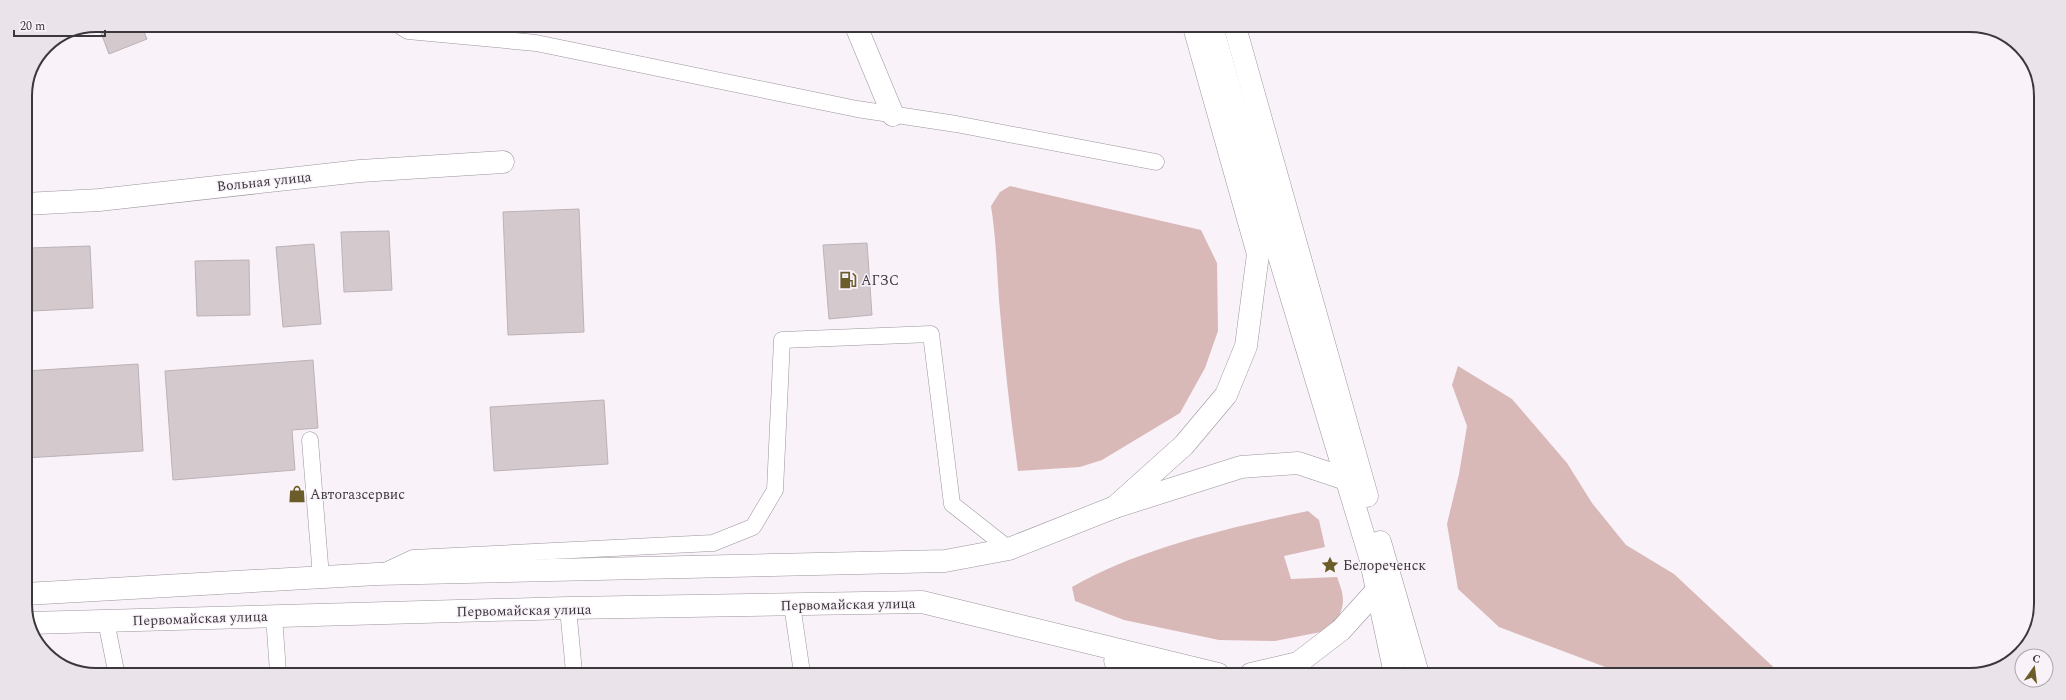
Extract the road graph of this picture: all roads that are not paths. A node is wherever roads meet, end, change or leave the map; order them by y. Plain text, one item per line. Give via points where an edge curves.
1 (419, 32) edge
2 (858, 32) edge
3 (1195, 32) edge
4 (1213, 32) edge
5 (1236, 32) edge
6 (893, 115) junction
7 (503, 162) dead end
8 (1156, 162) dead end
9 (32, 204) edge
10 (310, 440) dead end
11 (1346, 479) junction
12 (1366, 494) junction
13 (1115, 507) junction
14 (1009, 549) junction
15 (377, 574) junction
16 (321, 577) junction
17 (1383, 584) junction
18 (32, 594) edge
19 (792, 605) junction
20 (568, 608) junction
21 (274, 616) junction
22 (106, 621) junction
23 (35, 623) edge
24 (1014, 625) junction
25 (115, 668) edge
26 (278, 668) edge
27 (574, 668) edge
28 (801, 668) edge
29 (1134, 668) edge
30 (1193, 668) edge
31 (1277, 668) edge
32 (1394, 668) edge
33 (1416, 668) edge

1 - 6 lane via 536,43
2 - 6 main road
3 - 13 main road via 1258,254 1246,346 1226,395 1184,445
4 - 11 main road
5 - 12 main road
6 - 8 lane via 956,124
7 - 9 main road, Вольная улица via 360,170 100,200
10 - 16 lane
11 - 12 main road
11 - 13 main road via 1298,463 1241,467
11 - 17 main road via 1370,557
12 - 17 main road
13 - 14 main road
14 - 15 main road via 945,561
14 - 15 lane via 952,504 931,334 798,339 782,340 775,490 753,527 713,543 413,558
15 - 16 main road
16 - 18 main road
17 - 31 main road via 1341,630 1298,663
17 - 32 main road
17 - 33 main road
19 - 20 main road, Первомайская улица
19 - 24 main road, Первомайская улица via 922,602
19 - 28 lane
20 - 21 main road, Первомайская улица
20 - 27 lane
21 - 22 main road, Первомайская улица
21 - 26 lane
22 - 23 main road, Первомайская улица
22 - 25 lane
24 - 29 main road
24 - 30 main road

